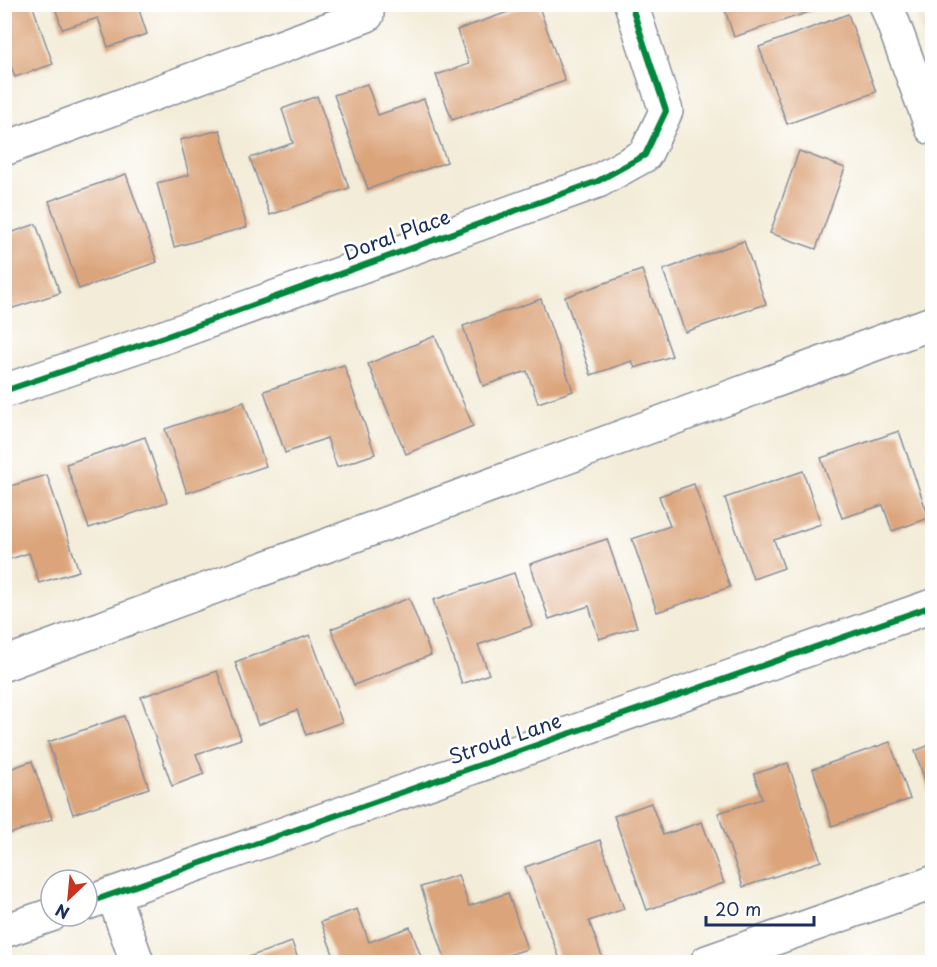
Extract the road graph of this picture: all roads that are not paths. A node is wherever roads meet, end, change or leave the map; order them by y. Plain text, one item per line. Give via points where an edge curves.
1 (366, 4) edge
2 (631, 4) edge
3 (886, 4) edge
4 (933, 128) edge
5 (4, 149) edge
6 (933, 323) edge
7 (4, 391) edge
8 (933, 606) edge
9 (4, 664) edge
10 (933, 883) edge
11 (100, 898) edge
12 (39, 919) edge
13 (4, 931) edge
14 (136, 963) edge
15 (707, 963) edge

1 - 5 street via 367,15
2 - 7 street, Doral Place via 666,111 645,155 598,181
3 - 4 street
6 - 9 street
8 - 11 street, Stroud Lane
10 - 15 street
11 - 14 street
12 - 13 street

